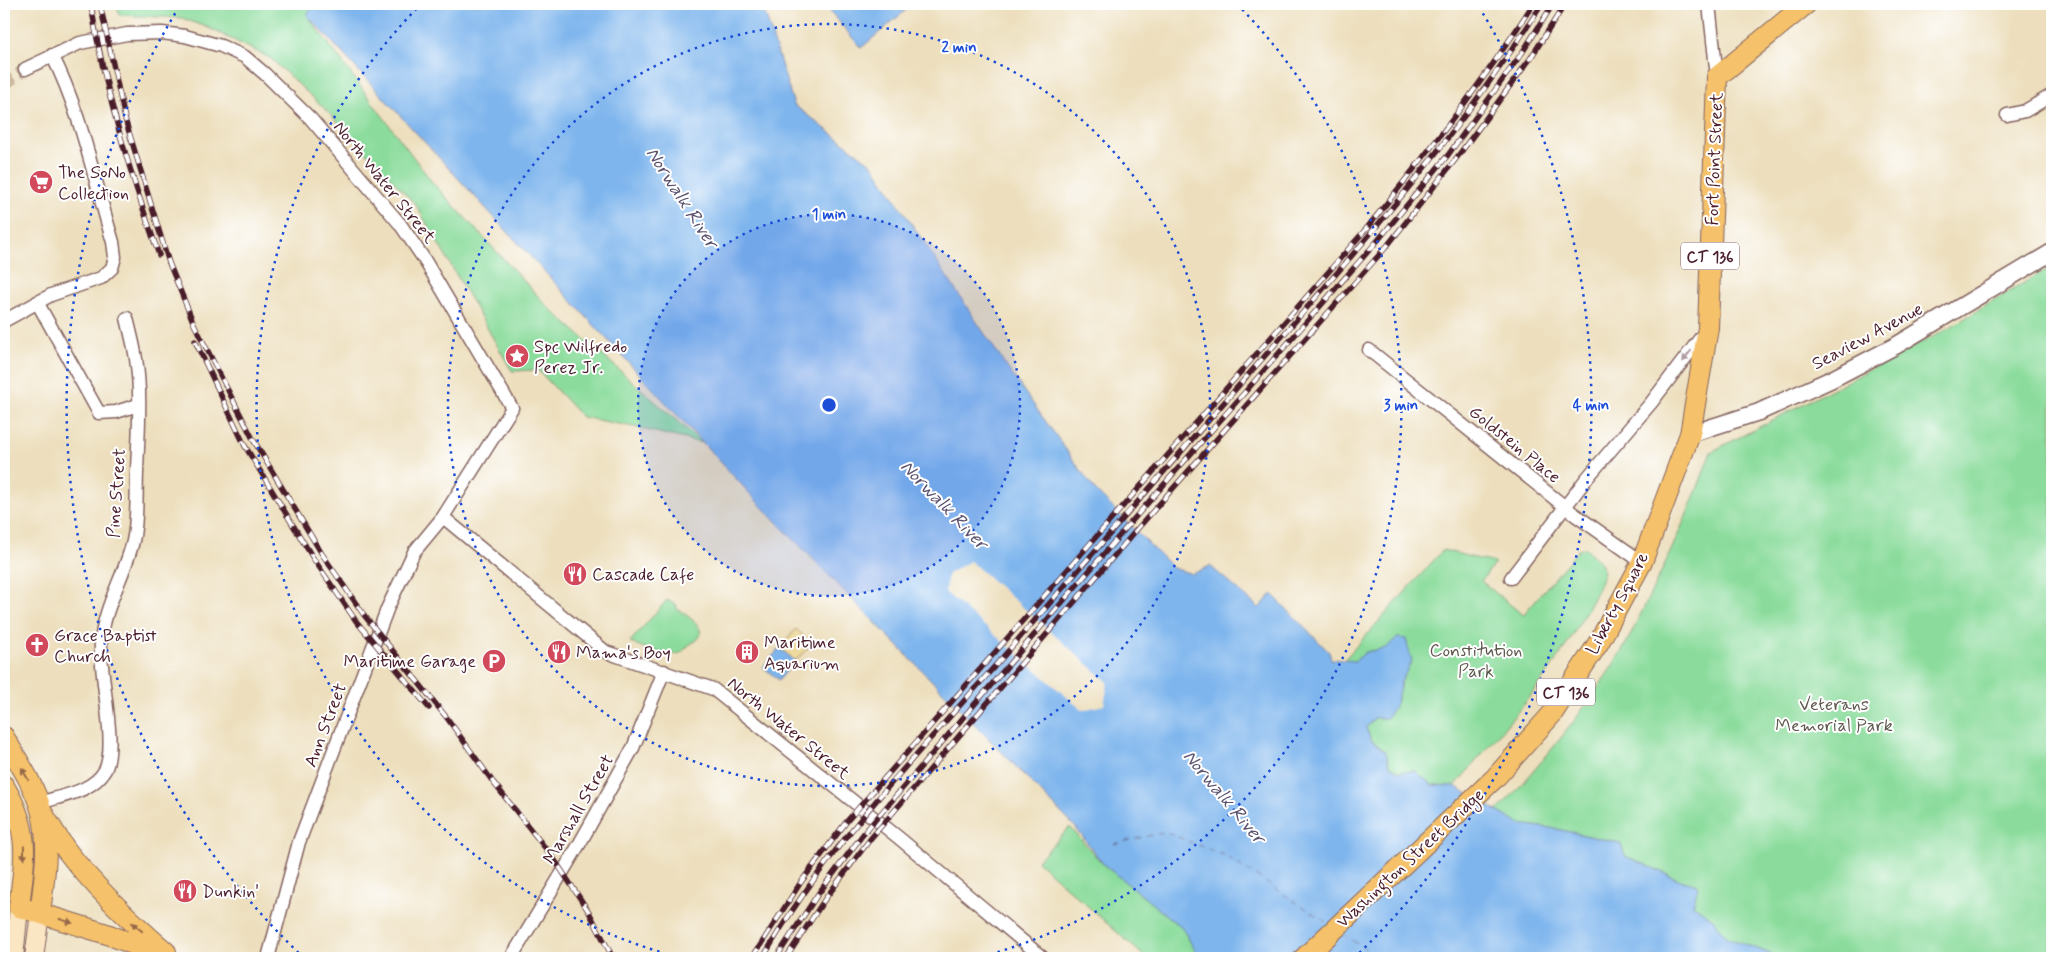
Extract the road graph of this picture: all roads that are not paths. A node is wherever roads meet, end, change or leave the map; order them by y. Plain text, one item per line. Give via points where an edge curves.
1 (1709, 4) edge
2 (1806, 4) edge
3 (52, 55) junction
4 (25, 70) tunnel mouth
5 (1717, 77) junction
6 (2052, 95) edge
7 (2007, 115) dead end
8 (2052, 252) edge
9 (37, 302) junction
10 (127, 318) dead end
11 (4, 321) edge
12 (1708, 328) junction
13 (1369, 350) dead end
14 (138, 405) junction
15 (1690, 434) junction
16 (1566, 508) junction
17 (443, 517) junction
18 (1642, 562) junction
19 (1511, 578) dead end
20 (664, 671) junction
21 (4, 737) edge
22 (1495, 778) joint
23 (4, 786) edge
24 (40, 808) junction
25 (19, 907) junction
26 (40, 913) junction
27 (14, 958) edge
28 (34, 958) edge
29 (168, 958) edge
30 (174, 958) edge
31 (268, 958) edge
32 (511, 958) edge
33 (1043, 958) edge
34 (1304, 958) edge

1 - 5 street, Fort Point Street
2 - 5 main road
3 - 4 street, North Water Street
3 - 9 street via 76,113 115,257 112,268 101,278
3 - 17 street, North Water Street via 80,43 127,34 162,33 221,46 245,57 266,74 311,119 370,188 424,259 512,408
5 - 12 main road, Fort Point Street / CT 136
6 - 7 street via 2025,112
8 - 15 street, Seaview Avenue via 1897,345 1832,379 1759,412
9 - 11 street
9 - 14 street via 99,413
10 - 14 street, Pine Street via 136,360
12 - 15 main road, Fort Point Street / CT 136
12 -> 16 street
13 - 16 street, Goldstein Place
14 - 24 street, Pine Street via 133,541 105,619 101,641 111,749 105,769 96,781
15 - 18 main road, Liberty Square / CT 136
16 - 18 street, Goldstein Place
16 - 19 street
17 - 20 street, North Water Street via 606,652
17 - 31 street, Ann Street via 414,552 388,607 299,842
18 - 22 main road, Liberty Square / CT 136 via 1599,642 1552,714
20 - 32 street, Marshall Street via 634,748
20 - 33 street, North Water Street via 713,689
24 -> 21 main road via 30,781
22 - 34 main road, Washington Street Bridge / CT 136
23 -> 25 main road via 16,806 24,835
24 - 26 main road via 46,863
30 -> 24 main road via 125,917 96,885 66,851
25 - 26 main road
25 - 27 main road
26 - 28 main road
26 -> 29 main road

